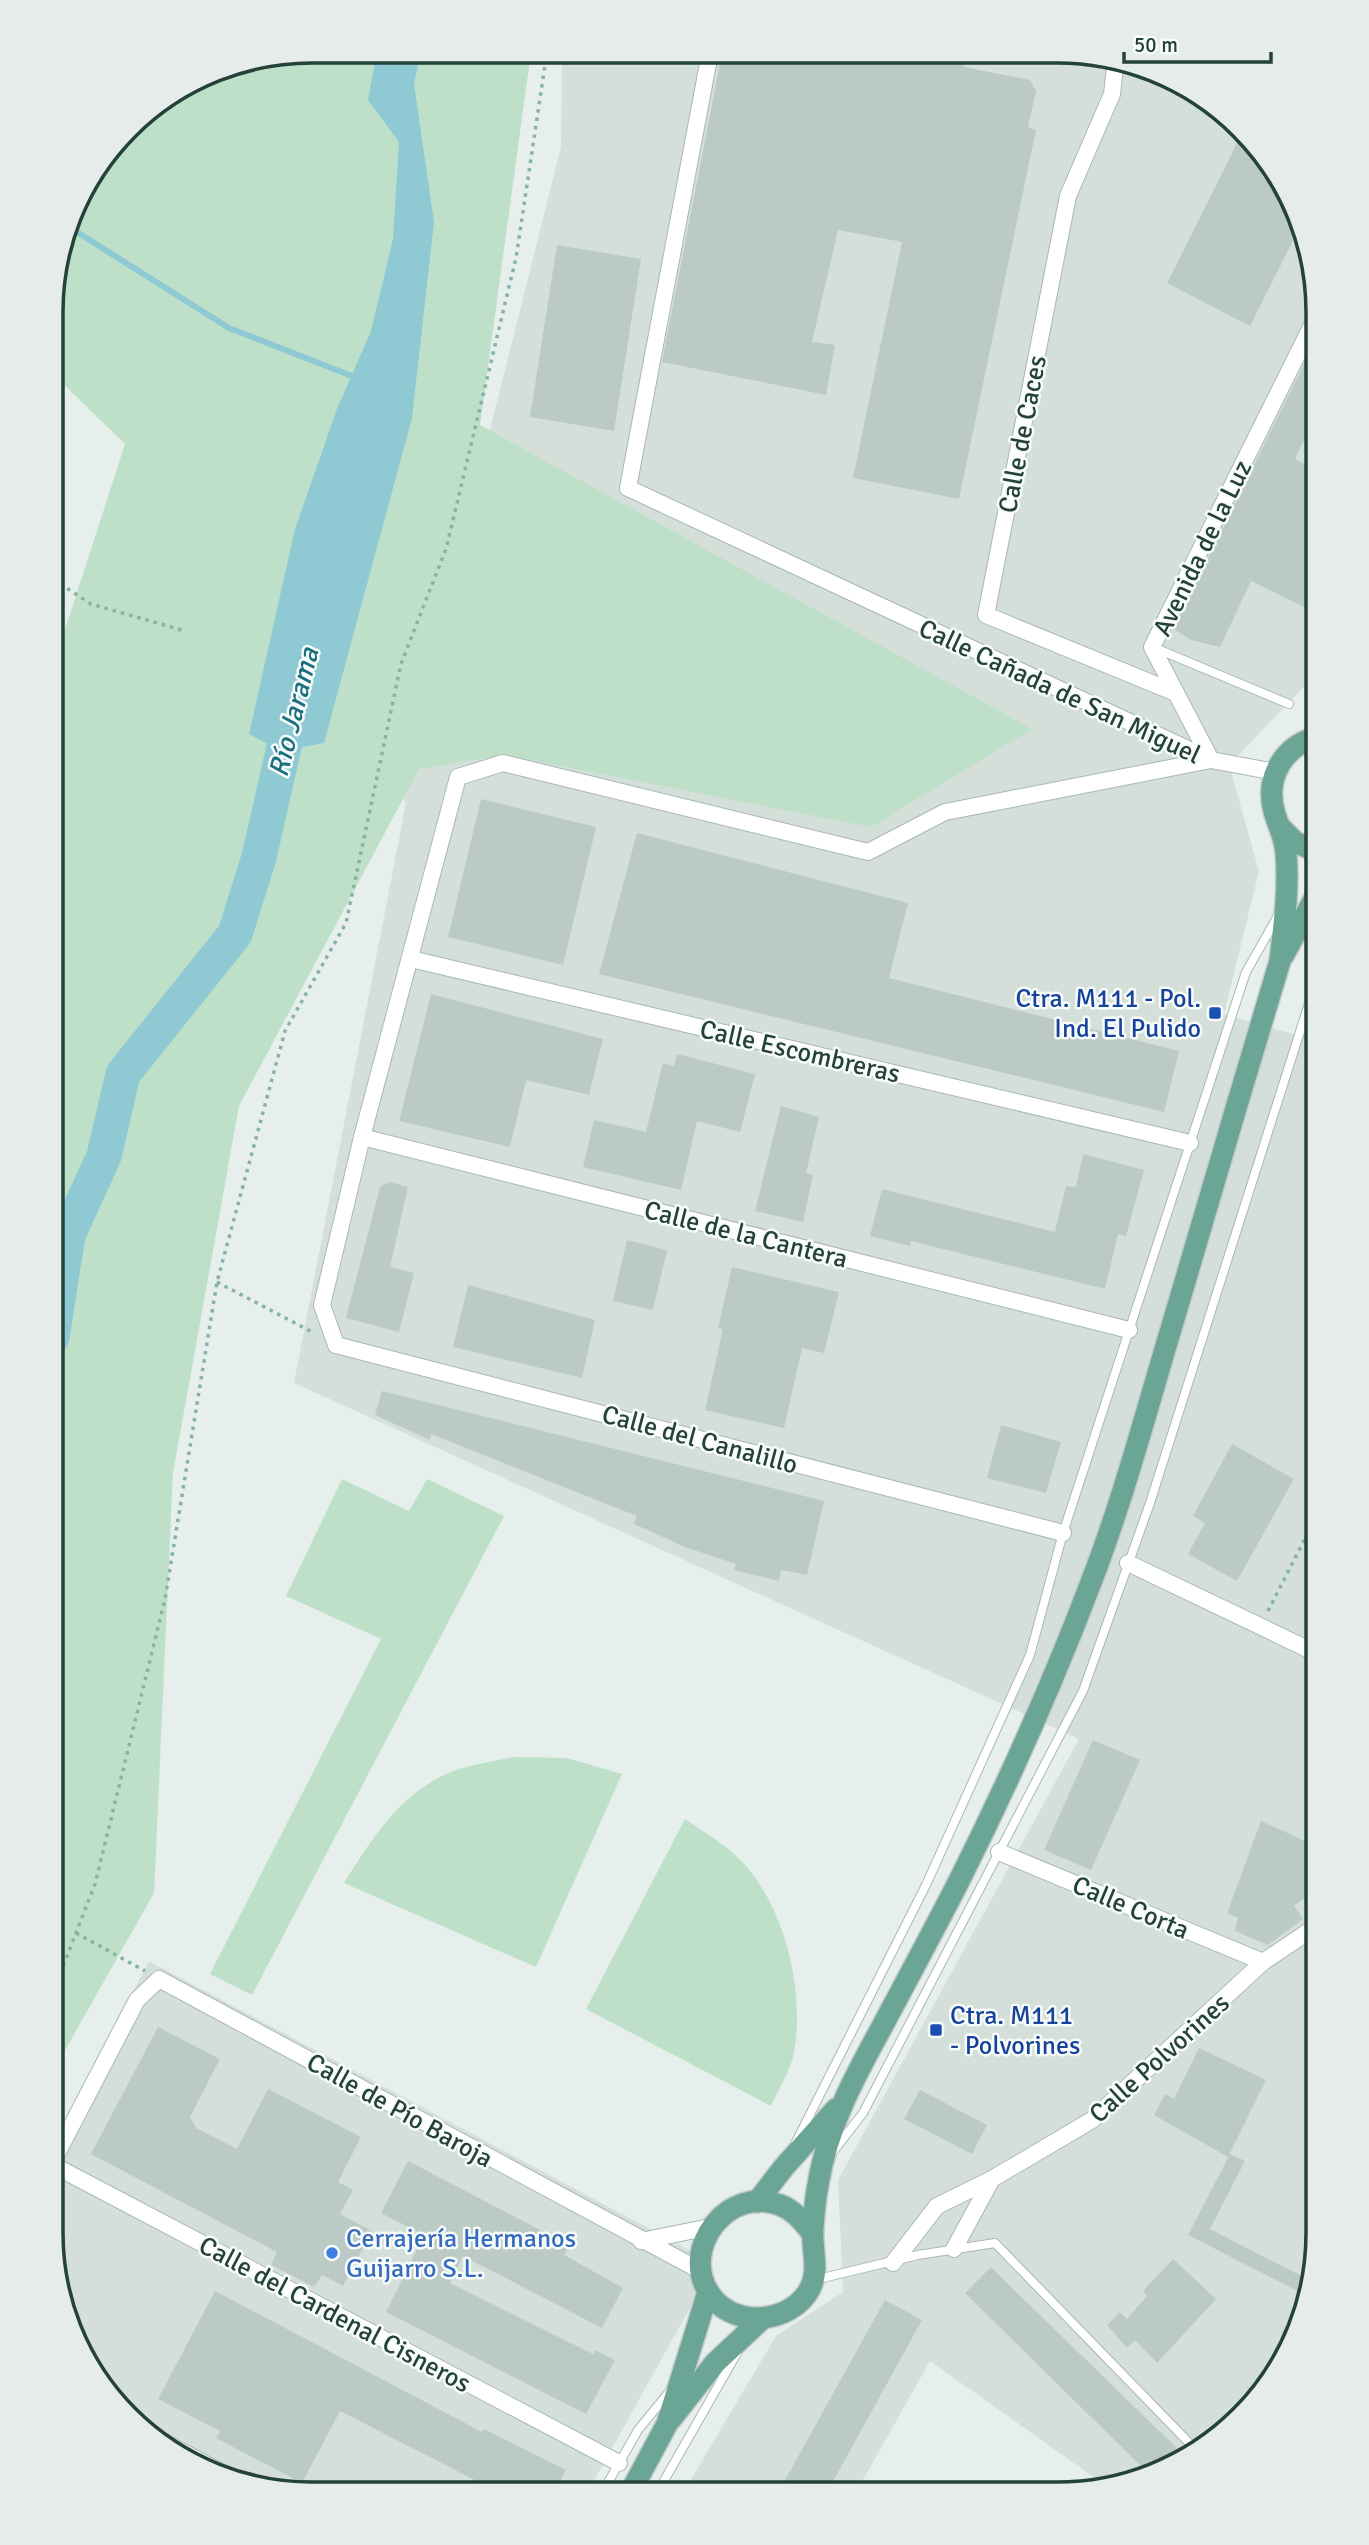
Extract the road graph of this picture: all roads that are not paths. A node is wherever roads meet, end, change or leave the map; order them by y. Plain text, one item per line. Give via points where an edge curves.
1 (708, 63) edge
2 (1115, 70) edge
3 (1306, 337) edge
4 (1152, 647) junction
5 (1176, 693) junction
6 (1289, 704) dead end
7 (1306, 741) edge
8 (1211, 760) junction
9 (1275, 772) junction
10 (1283, 829) junction
11 (1306, 847) edge
12 (1287, 899) junction
13 (1306, 913) edge
14 (411, 959) junction
15 (1280, 961) junction
16 (1306, 1019) edge
17 (1304, 1026) joint
18 (362, 1137) junction
19 (1190, 1143) junction
20 (1129, 1330) junction
21 (1063, 1533) junction
22 (1128, 1563) junction
23 (1306, 1648) edge
24 (999, 1852) junction
25 (1306, 1933) edge
26 (1264, 1962) junction
27 (842, 2102) junction
28 (63, 2141) edge
29 (783, 2166) junction
30 (822, 2167) junction
31 (63, 2170) edge
32 (992, 2179) junction
33 (757, 2202) junction
34 (710, 2227) junction
35 (812, 2233) junction
36 (640, 2241) junction
37 (954, 2249) junction
38 (893, 2263) junction
39 (699, 2270) junction
40 (814, 2280) junction
41 (708, 2292) junction
42 (756, 2325) junction
43 (681, 2378) junction
44 (667, 2424) junction
45 (1190, 2444) edge
46 (619, 2463) junction
47 (608, 2482) edge
48 (636, 2482) edge
49 (663, 2482) edge

1 - 8 street, Calle Cañada de San Miguel via 628,488
2 - 5 street, Calle de Caces via 1112,94 1068,196 986,615
3 - 4 street, Avenida de la Luz
4 - 5 street, Avenida de la Luz
4 - 6 lane
5 - 8 street, Avenida de la Luz
7 - 9 main road via 1283,758
8 - 9 street
8 - 14 street, Calle Cañada de San Miguel via 945,812 868,852 503,763 458,777
9 - 10 main road via 1272,794
10 - 11 main road
10 - 12 main road
12 - 15 main road
12 - 19 lane via 1246,972
13 - 15 main road
14 - 18 street
14 - 19 street, Calle Escombreras
15 - 27 main road via 1092,1582 1013,1769
16 - 17 lane
17 - 22 lane
18 - 20 street, Calle de la Cantera
18 - 21 street, Calle del Canalillo via 322,1305 336,1345
19 - 20 lane
20 - 21 lane
21 - 29 lane via 1030,1655 926,1885
22 - 23 street
22 - 24 lane via 1083,1691
24 - 26 street, Calle Corta
24 - 30 lane via 863,2113
25 - 26 street, Calle Polvorines
26 - 32 street, Calle Polvorines via 1092,2120
27 - 29 main road
27 - 30 main road
28 - 36 street, Calle de Pío Baroja via 137,2000 159,1979
29 - 33 main road
30 - 35 main road
31 - 46 street, Calle del Cardenal Cisneros
32 - 37 street
32 - 38 street, Calle Polvorines via 937,2206
33 - 34 main road via 733,2208
33 - 35 main road via 778,2204
34 - 36 street
34 - 39 main road
35 - 40 main road
36 - 39 street, Calle de Pío Baroja
37 - 38 lane
37 - 45 lane via 995,2243
38 - 40 lane
39 - 41 main road
40 - 42 main road via 797,2305
41 - 42 main road via 723,2308
41 - 43 main road
42 - 44 main road via 715,2364
42 - 49 lane
43 - 44 main road
43 - 46 lane via 638,2430
44 - 48 main road
46 - 47 lane

